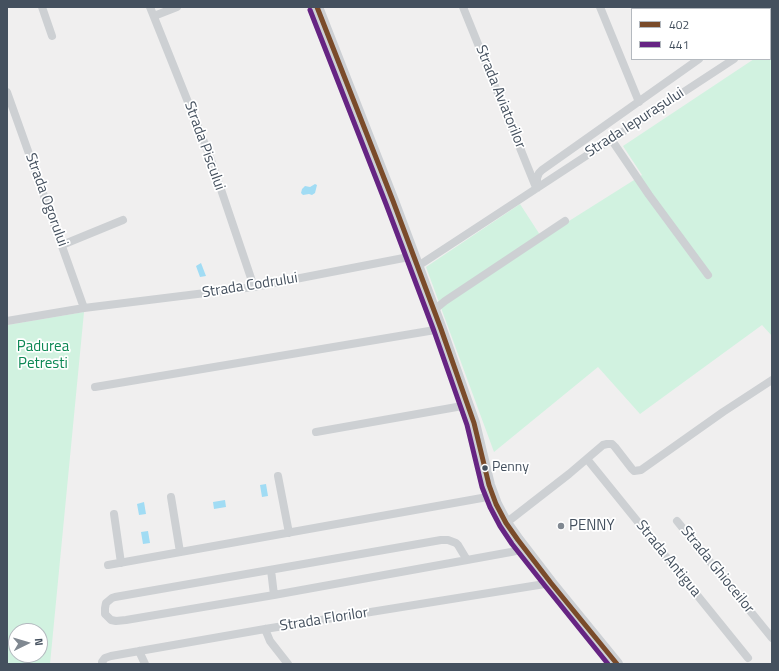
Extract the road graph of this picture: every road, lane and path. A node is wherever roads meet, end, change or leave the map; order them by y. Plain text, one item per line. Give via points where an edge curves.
1 (42, 7) edge
2 (150, 7) edge
3 (177, 7) edge
4 (317, 7) edge
5 (463, 7) edge
6 (600, 7) edge
7 (154, 16) junction
8 (52, 36) dead end
9 (698, 60) edge
10 (732, 60) edge
11 (7, 92) edge
12 (638, 102) junction
13 (611, 139) junction
14 (536, 188) junction
15 (123, 220) dead end
16 (566, 221) dead end
17 (62, 245) junction
18 (416, 261) junction
19 (708, 275) dead end
20 (254, 287) junction
21 (84, 308) junction
22 (434, 310) junction
23 (7, 320) edge
24 (441, 329) junction
25 (772, 380) edge
26 (95, 387) dead end
27 (468, 405) junction
28 (316, 432) dead end
29 (587, 459) junction
30 (278, 476) dead end
31 (493, 496) junction
32 (171, 497) dead end
33 (114, 514) dead end
34 (677, 521) dead end
35 (506, 523) junction
36 (289, 533) junction
37 (525, 549) junction
38 (180, 552) junction
39 (467, 560) junction
40 (121, 563) junction
41 (108, 565) dead end
42 (270, 570) junction
43 (551, 583) junction
44 (274, 595) junction
45 (265, 629) junction
46 (772, 638) edge
47 (139, 651) junction
48 (748, 658) dead end
49 (102, 664) edge
50 (144, 664) edge
51 (288, 664) edge
52 (617, 664) edge

1 - 8 street
2 - 7 street, Strada Piscului
3 - 7 street
4 - 18 main road
5 - 14 street, Strada Aviatorilor
6 - 12 street
7 - 20 street, Strada Piscului via 210,157
9 - 12 street, Strada Iepurașului
10 - 13 street, Strada Iepurașului
11 - 17 street, Strada Ogorului
12 - 14 street, Strada Iepurașului via 542,170 537,178
13 - 14 street, Strada Iepurașului
13 - 19 street
14 - 18 street, Strada Iepurașului
15 - 17 street
16 - 22 street
17 - 21 street, Strada Ogorului
18 - 20 street, Strada Codrului
18 - 22 main road
20 - 21 street, Strada Codrului
21 - 23 street, Strada Codrului
22 - 24 main road
24 - 26 street
24 - 27 main road
25 - 29 street via 641,470 634,471 612,444 603,445
27 - 28 street
27 - 31 main road
29 - 35 street
29 - 48 street, Strada Antigua
30 - 36 street
31 - 35 main road
31 - 36 street
32 - 38 street
33 - 40 street
34 - 46 street, Strada Ghioceilor
35 - 37 main road
36 - 38 street
37 - 39 street
37 - 43 main road
38 - 40 street
39 - 42 street via 456,543 441,540
39 - 44 street
40 - 41 street
42 - 44 street
42 - 44 street via 116,597 106,603 104,608 105,614 116,621
43 - 45 street, Strada Florilor
43 - 52 main road
45 - 47 street, Strada Florilor
45 - 51 street via 270,641
47 - 49 street, Strada Florilor via 105,658
47 - 50 street

